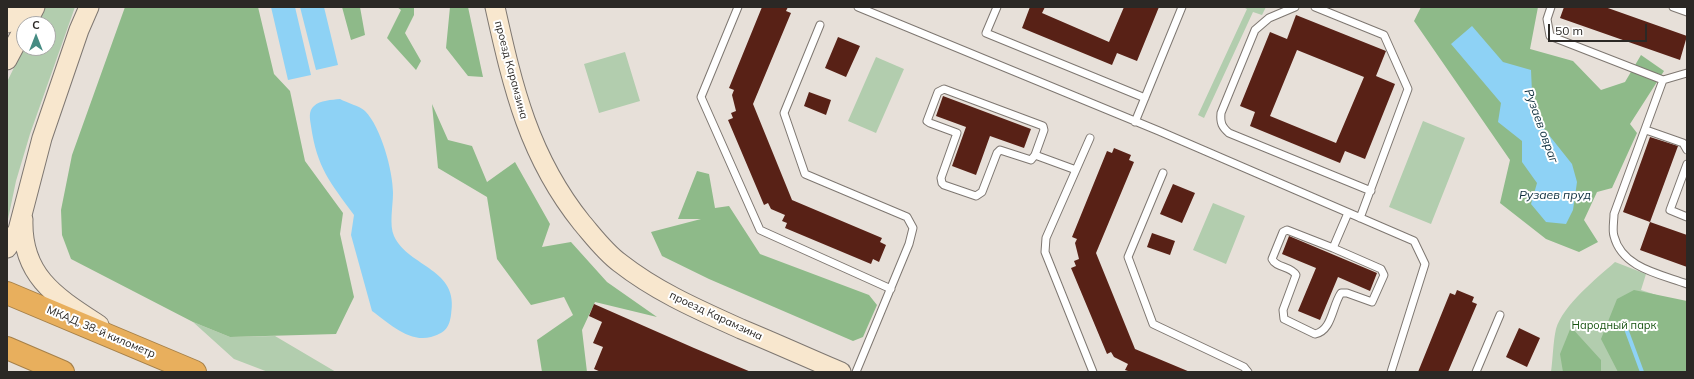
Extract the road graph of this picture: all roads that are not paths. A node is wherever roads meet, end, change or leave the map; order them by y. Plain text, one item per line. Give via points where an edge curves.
1 (16, 7) edge
2 (36, 7) edge
3 (84, 7) edge
4 (89, 7) edge
5 (495, 7) edge
6 (738, 7) edge
7 (858, 7) edge
8 (997, 7) edge
9 (1182, 7) edge
10 (1295, 7) edge
11 (1315, 7) edge
12 (1551, 7) edge
13 (1673, 7) edge
14 (1687, 12) edge
15 (31, 16) edge
16 (7, 24) edge
17 (820, 25) dead end
18 (79, 30) junction
19 (16, 43) edge
20 (7, 60) edge
21 (1687, 73) edge
22 (1663, 80) junction
23 (1144, 98) junction
24 (1135, 122) junction
25 (1646, 130) junction
26 (1090, 138) dead end
27 (1687, 150) edge
28 (1035, 155) junction
29 (1687, 164) edge
30 (1076, 170) junction
31 (1163, 173) dead end
32 (1370, 191) junction
33 (24, 212) junction
34 (1348, 213) junction
35 (1687, 217) edge
36 (1360, 218) junction
37 (7, 248) edge
38 (1333, 248) junction
39 (1687, 284) edge
40 (891, 289) junction
41 (7, 292) edge
42 (1500, 316) dead end
43 (127, 343) junction
44 (7, 348) edge
45 (63, 372) edge
46 (195, 372) edge
47 (841, 372) edge
48 (856, 372) edge
49 (1093, 372) edge
50 (1248, 372) edge
51 (1391, 372) edge
52 (1476, 372) edge

1 - 16 main road
2 - 15 main road
3 - 18 main road
4 - 18 main road
5 - 47 main road, проезд Карамзина via 509,69 526,126 546,170 562,196 596,240 618,262 688,306
6 - 40 lane via 701,97 760,230
7 - 24 lane
8 - 23 lane via 986,33
9 - 23 lane
10 - 32 lane via 1270,18 1255,30 1220,121 1229,133
11 - 32 lane via 1384,35 1408,89
12 - 22 lane via 1547,18 1550,36
13 - 14 lane
17 - 40 lane via 784,113 805,174 907,217 912,223 912,236
18 - 33 main road via 42,138
19 - 20 main road
21 - 22 lane
22 - 25 lane
23 - 24 lane
24 - 34 lane
25 - 27 lane via 1683,143
25 - 39 lane via 1614,214 1614,235 1620,253 1637,266
26 - 30 lane
28 - 28 lane via 1044,130 1043,126 944,89 938,92 927,121 957,134 941,178 944,185 976,196 982,192 996,153 1000,150 1031,160
28 - 30 lane
29 - 35 lane via 1670,210
30 - 49 lane via 1046,238 1045,252
31 - 50 lane via 1128,257 1153,324 1244,367
32 - 36 lane
33 - 37 main road via 18,230
33 - 43 main road via 26,249 33,268 44,284 61,300
34 - 36 lane
34 - 38 lane
36 - 51 lane via 1414,241 1425,264
38 - 38 lane via 1381,269 1384,275 1372,302 1341,293 1326,328 1315,334 1284,319 1283,310 1296,275 1272,259 1283,232 1287,230
40 - 48 lane
41 - 43 highway, МКАД, 38-й километр
42 - 52 lane
43 - 46 highway, МКАД, 38-й километр
44 - 45 highway

